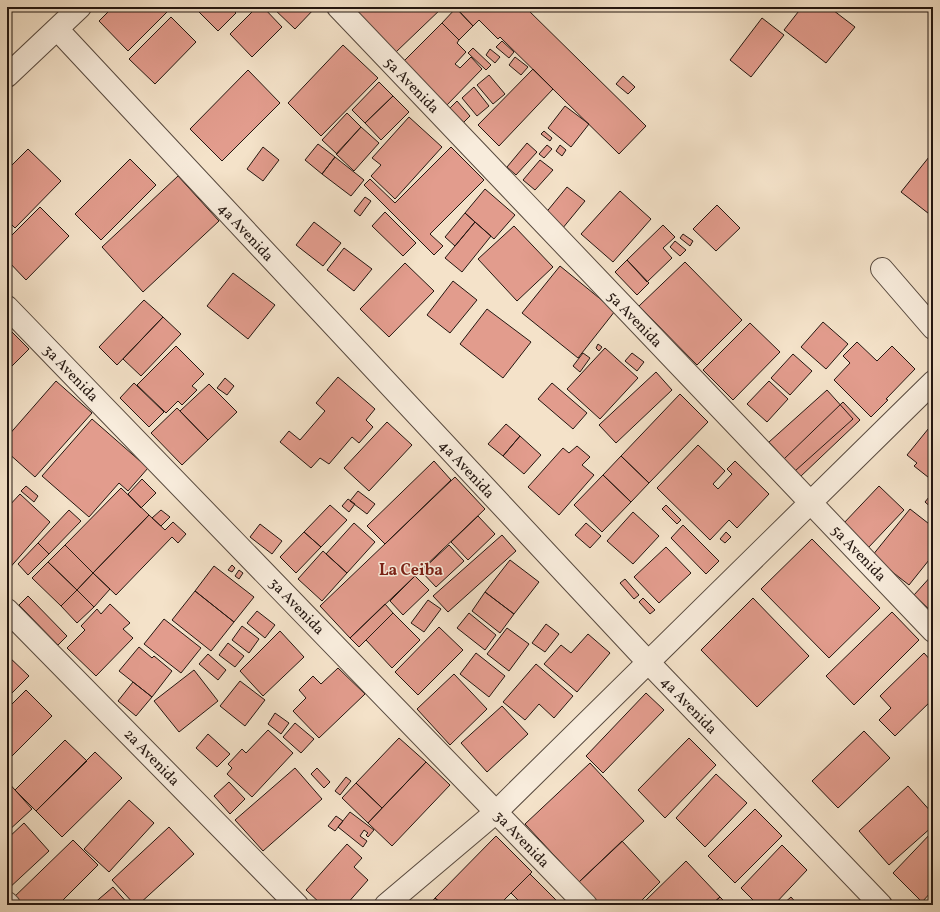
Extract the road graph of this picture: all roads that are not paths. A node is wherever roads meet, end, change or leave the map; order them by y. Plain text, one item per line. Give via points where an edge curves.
1 (80, 7) edge
2 (338, 7) edge
3 (57, 29) junction
4 (7, 76) edge
5 (882, 269) dead end
6 (7, 307) edge
7 (933, 328) edge
8 (933, 382) edge
9 (811, 503) junction
10 (7, 610) edge
11 (933, 631) edge
12 (648, 662) junction
13 (496, 812) junction
14 (297, 905) edge
15 (386, 905) edge
16 (586, 905) edge
17 (880, 905) edge

1 - 3 street
2 - 9 street, 5a Avenida
3 - 4 street
3 - 12 street, 4a Avenida
5 - 7 street
6 - 13 street, 3a Avenida
8 - 9 street
9 - 11 street, 5a Avenida
9 - 12 street
10 - 14 street, 2a Avenida
12 - 13 street
12 - 17 street, 4a Avenida
13 - 15 street
13 - 16 street, 3a Avenida

